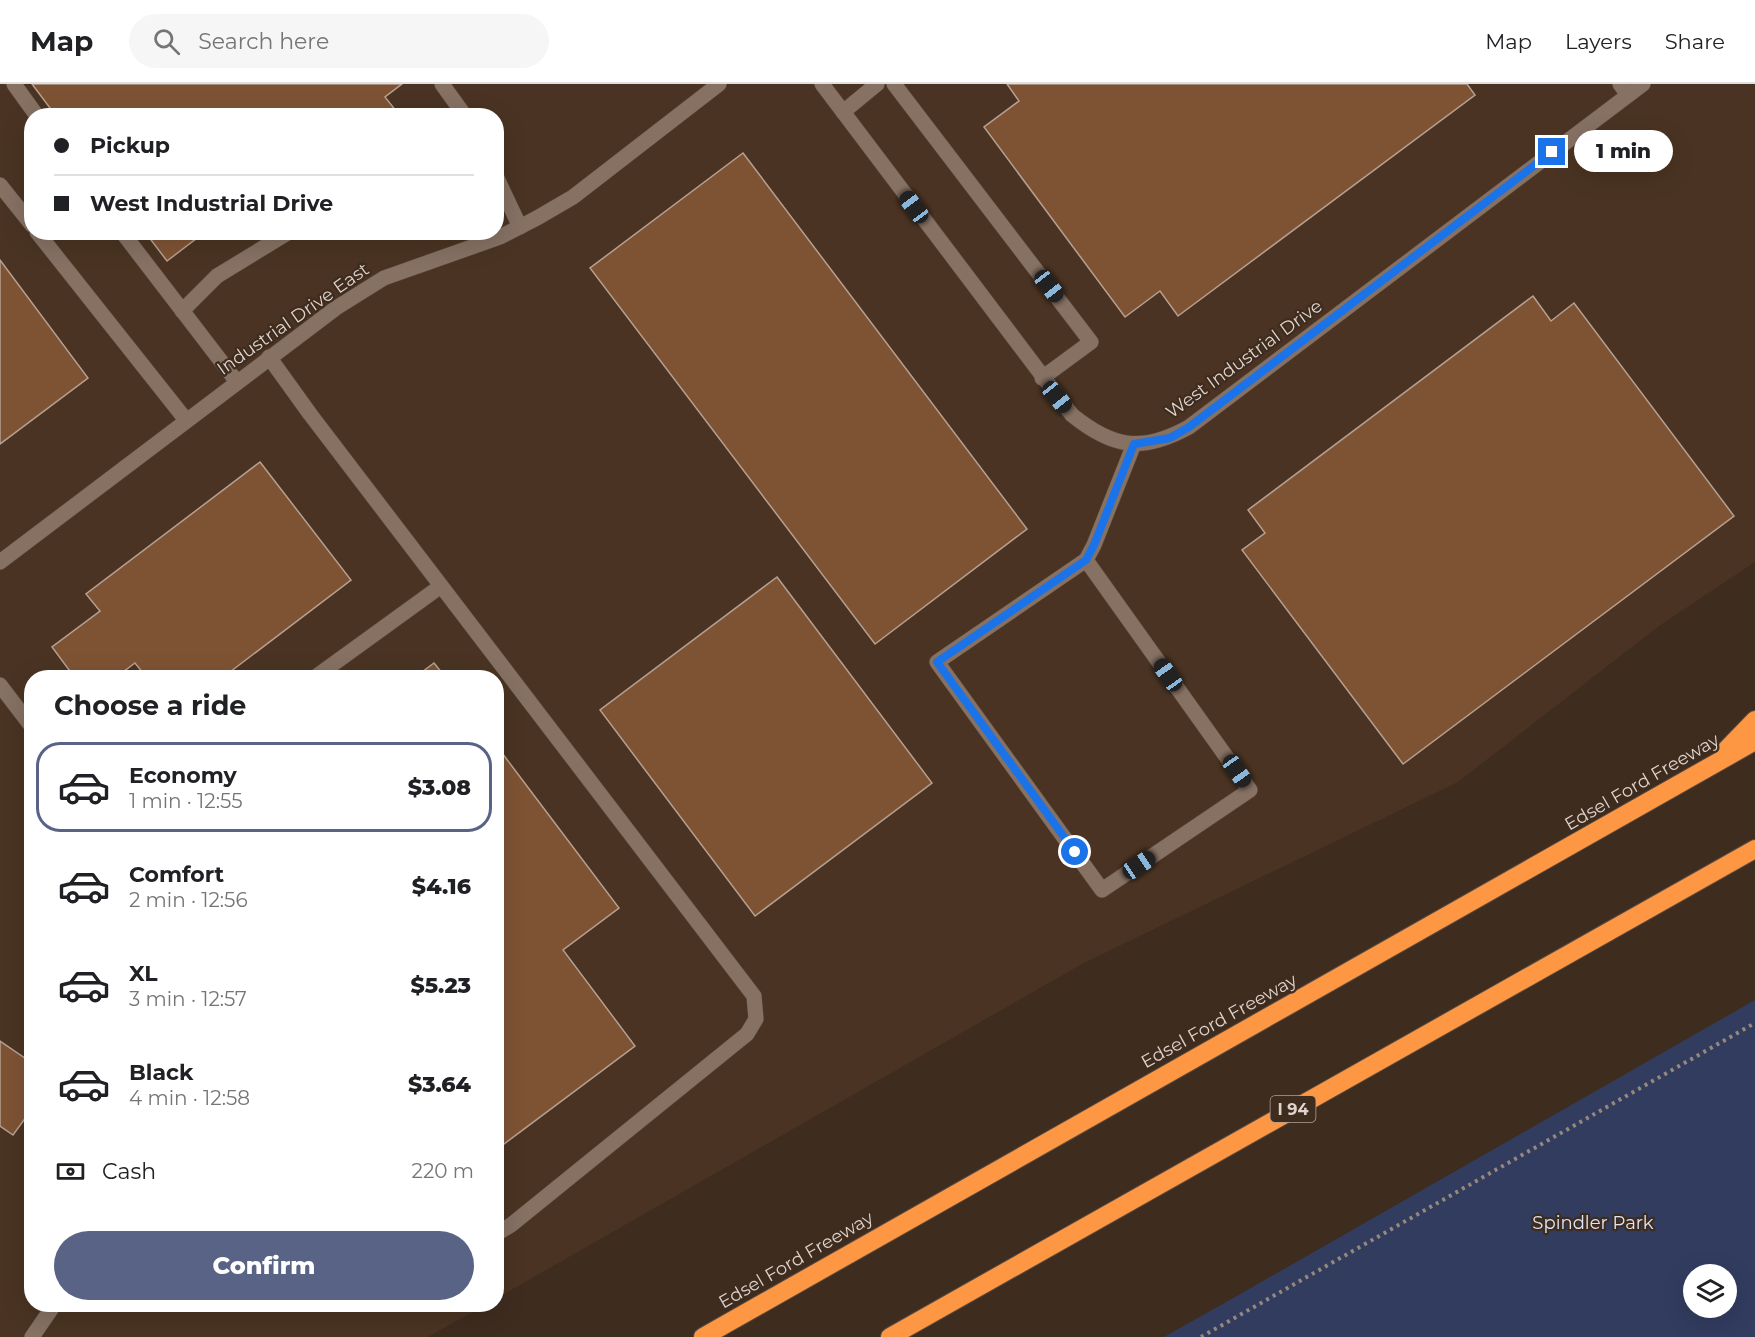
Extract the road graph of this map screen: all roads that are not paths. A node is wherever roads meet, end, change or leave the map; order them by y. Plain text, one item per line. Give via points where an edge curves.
1 (14, 84) edge
2 (442, 84) edge
3 (719, 84) edge
4 (822, 84) edge
5 (877, 84) edge
6 (894, 84) edge
7 (1643, 84) edge
8 (1624, 89) edge
9 (31, 108) edge
10 (459, 108) edge
11 (843, 112) junction
12 (0, 185) edge
13 (504, 193) edge
14 (24, 215) edge
15 (520, 227) junction
16 (504, 235) edge
17 (43, 240) edge
18 (128, 240) edge
19 (276, 240) edge
20 (492, 240) edge
21 (182, 311) junction
22 (269, 357) junction
23 (1042, 378) junction
24 (237, 382) junction
25 (186, 420) junction
26 (1134, 444) junction
27 (1086, 560) junction
28 (0, 562) edge
29 (441, 586) junction
30 (325, 670) edge
31 (0, 685) edge
32 (24, 716) edge
33 (1755, 720) edge
34 (1755, 741) edge
35 (1710, 767) junction
36 (1755, 849) edge
37 (504, 1229) edge
38 (49, 1312) edge
39 (32, 1337) edge
40 (703, 1337) edge
41 (890, 1337) edge

1 - 9 street
2 - 10 street
3 - 15 street, Industrial Drive East via 573,197
4 - 11 street, West Industrial Drive
5 - 11 street
6 - 23 street via 1091,342
7 - 8 street, West Industrial Drive
8 - 26 street, West Industrial Drive via 1189,427 1170,438
11 - 23 street, West Industrial Drive
12 - 14 street
13 - 15 street
15 - 16 street, Industrial Drive East
17 - 25 street
18 - 21 street
19 - 21 street via 217,276
20 - 22 street, Industrial Drive East via 384,278
21 - 24 street
22 - 24 street, Industrial Drive East
22 - 29 street
23 - 26 street, West Industrial Drive via 1072,415 1093,432 1113,441
24 - 25 street, Industrial Drive East
25 - 28 street, Industrial Drive East
26 - 27 street
27 - 27 street via 937,662 1102,890 1250,790
29 - 30 street
29 - 37 street via 754,996 756,1019 747,1034
31 - 32 street
33 - 35 highway
34 - 35 highway, Edsel Ford Freeway
35 - 40 highway, Edsel Ford Freeway
36 - 41 highway, I 94
38 - 39 street

